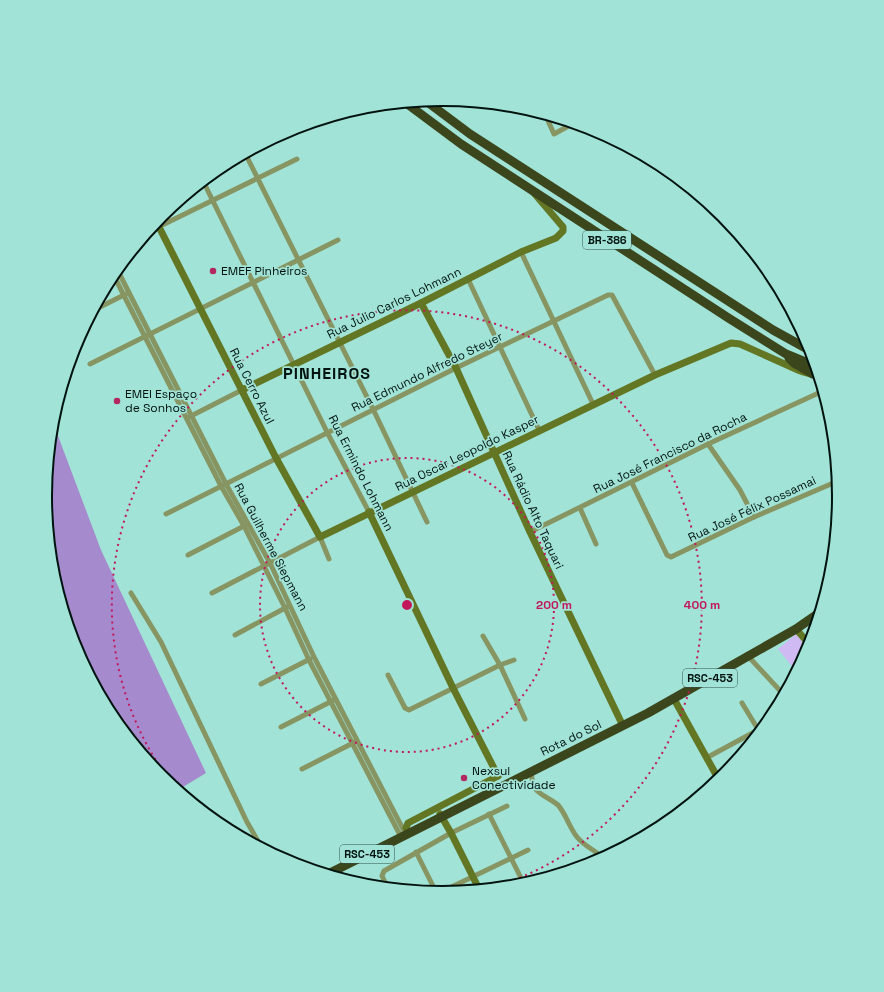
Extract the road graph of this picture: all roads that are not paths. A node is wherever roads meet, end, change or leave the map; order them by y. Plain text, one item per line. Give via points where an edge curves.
1 (433, 106) edge
2 (413, 107) edge
3 (548, 121) edge
4 (567, 127) edge
5 (247, 158) edge
6 (297, 159) dead end
7 (258, 179) junction
8 (206, 186) edge
9 (531, 190) junction
10 (214, 201) junction
11 (165, 221) edge
12 (160, 227) edge
13 (338, 240) dead end
14 (521, 252) junction
15 (297, 260) junction
16 (120, 276) edge
17 (468, 279) junction
18 (117, 280) edge
19 (253, 282) junction
20 (127, 293) junction
21 (421, 303) junction
22 (101, 306) edge
23 (200, 308) junction
24 (554, 322) junction
25 (148, 336) junction
26 (339, 343) junction
27 (801, 346) edge
28 (501, 347) junction
29 (90, 364) dead end
30 (294, 364) junction
31 (456, 368) junction
32 (810, 368) edge
33 (812, 373) edge
34 (655, 375) junction
35 (242, 390) junction
36 (818, 393) edge
37 (593, 404) junction
38 (373, 409) junction
39 (189, 417) junction
40 (539, 430) junction
41 (328, 434) junction
42 (708, 444) junction
43 (494, 452) junction
44 (276, 458) junction
45 (632, 483) junction
46 (832, 484) edge
47 (223, 485) junction
48 (412, 491) junction
49 (580, 508) junction
50 (369, 512) junction
51 (166, 514) dead end
52 (754, 517) junction
53 (427, 522) dead end
54 (246, 525) junction
55 (530, 532) junction
56 (320, 537) junction
57 (596, 544) dead end
58 (188, 555) dead end
59 (329, 559) dead end
60 (270, 563) junction
61 (264, 566) junction
62 (131, 592) dead end
63 (212, 593) dead end
64 (291, 605) junction
65 (286, 608) junction
66 (812, 619) edge
67 (796, 629) junction
68 (303, 630) junction
69 (296, 633) junction
70 (235, 635) dead end
71 (483, 636) dead end
72 (804, 639) edge
73 (748, 656) junction
74 (314, 657) junction
75 (309, 660) junction
76 (514, 660) dead end
77 (500, 665) junction
78 (388, 675) dead end
79 (262, 684) dead end
80 (453, 688) junction
81 (780, 691) edge
82 (674, 699) junction
83 (334, 700) junction
84 (742, 703) dead end
85 (525, 718) dead end
86 (623, 726) junction
87 (756, 726) edge
88 (281, 727) dead end
89 (748, 737) edge
90 (358, 741) junction
91 (352, 744) junction
92 (708, 757) junction
93 (302, 770) dead end
94 (531, 772) junction
95 (716, 774) edge
96 (498, 776) junction
97 (511, 782) junction
98 (507, 806) dead end
99 (436, 808) junction
100 (489, 814) junction
101 (441, 817) junction
102 (404, 831) junction
103 (451, 833) junction
104 (257, 839) edge
105 (528, 850) dead end
106 (416, 852) junction
107 (597, 853) edge
108 (510, 858) junction
109 (334, 871) edge
110 (473, 876) junction
111 (521, 878) edge
112 (385, 882) edge
113 (477, 884) edge
114 (433, 886) edge
115 (454, 886) edge

1 - 27 highway, BR-386 via 470,134 773,330
2 - 9 highway, BR-386 via 461,144
3 - 4 street via 554,134
5 - 7 street
6 - 7 street
7 - 10 street
7 - 15 street
8 - 10 street, Rua Ermindo Lohmann
9 - 14 street, Rua Julio Carlos Lohmann via 560,223 563,231 556,238
9 - 32 highway, BR-386 via 691,295
10 - 11 street
10 - 19 street, Rua Ermindo Lohmann
12 - 23 street, Rua Cerro Azul
13 - 15 street
14 - 17 street, Rua Julio Carlos Lohmann
14 - 24 street
15 - 19 street
15 - 26 street
16 - 20 street, Rua Guilherme Siepmann
17 - 21 street, Rua Julio Carlos Lohmann
17 - 28 street
18 - 20 street, Rua Guilherme Siepmann
19 - 23 street
19 - 30 street, Rua Ermindo Lohmann
20 - 22 street
20 - 25 street, Rua Guilherme Siepmann
21 - 26 street, Rua Julio Carlos Lohmann
21 - 31 street, Rua Rádio Alto Taquari
23 - 25 street
23 - 35 street, Rua Cerro Azul
24 - 28 street, Rua Edmundo Alfredo Steyer
24 - 34 street, Rua Edmundo Alfredo Steyer via 612,295
24 - 37 street
25 - 29 street
25 - 39 street, Rua Guilherme Siepmann
26 - 30 street, Rua Julio Carlos Lohmann
26 - 38 street
28 - 31 street, Rua Edmundo Alfredo Steyer
28 - 40 street
30 - 35 street, Rua Julio Carlos Lohmann
30 - 41 street, Rua Ermindo Lohmann
31 - 38 street, Rua Edmundo Alfredo Steyer
31 - 43 street, Rua Rádio Alto Taquari
33 - 34 street, Rua Oscar Leopoldo Kasper via 807,374 735,342
34 - 37 street, Rua Oscar Leopoldo Kasper
35 - 39 street, Rua Julio Carlos Lohmann
35 - 44 street, Rua Cerro Azul
36 - 42 street, Rua José Francisco da Rocha
37 - 40 street, Rua Oscar Leopoldo Kasper
38 - 41 street, Rua Edmundo Alfredo Steyer
38 - 48 street
39 - 47 street, Rua Guilherme Siepmann
40 - 43 street, Rua Oscar Leopoldo Kasper
41 - 44 street, Rua Edmundo Alfredo Steyer
41 - 50 street, Rua Ermindo Lohmann
42 - 45 street, Rua José Francisco da Rocha
42 - 52 street via 740,490
43 - 48 street, Rua Oscar Leopoldo Kasper
43 - 55 street, Rua Rádio Alto Taquari
44 - 47 street, Rua Edmundo Alfredo Steyer
44 - 56 street, Rua Cerro Azul
45 - 49 street, Rua José Francisco da Rocha
45 - 52 street, Rua José Félix Possamai via 667,555 671,557
46 - 52 street, Rua José Félix Possamai
47 - 51 street, Rua Edmundo Alfredo Steyer
47 - 54 street, Rua Guilherme Siepmann
48 - 50 street, Rua Oscar Leopoldo Kasper
48 - 53 street
49 - 55 street, Rua José Francisco da Rocha
49 - 57 street
50 - 56 street, Rua Oscar Leopoldo Kasper
50 - 80 street, Rua Ermindo Lohmann
54 - 58 street
54 - 60 street, Rua Guilherme Siepmann
54 - 61 street, Rua Guilherme Siepmann
55 - 86 street, Rua Rádio Alto Taquari
56 - 59 street, Rua Cerro Azul
56 - 60 street, Rua Oscar Leopoldo Kasper
60 - 61 street, Rua Oscar Leopoldo Kasper
60 - 64 street, Rua Guilherme Siepmann
61 - 63 street, Rua Oscar Leopoldo Kasper
61 - 65 street, Rua Guilherme Siepmann
62 - 104 street via 160,642
64 - 65 street
64 - 68 street, Rua Guilherme Siepmann
65 - 69 street, Rua Guilherme Siepmann
65 - 70 street
66 - 67 highway, Rota do Sol / RSC-453
67 - 72 street
67 - 73 highway, Rota do Sol / RSC-453
68 - 69 street
68 - 74 street, Rua Guilherme Siepmann
69 - 75 street, Rua Guilherme Siepmann
71 - 77 street
73 - 81 street
73 - 82 highway, Rota do Sol / RSC-453
74 - 75 street
74 - 83 street, Rua Guilherme Siepmann
75 - 79 street
75 - 83 street, Rua Guilherme Siepmann
76 - 77 street
77 - 80 street
77 - 85 street
78 - 80 street via 405,708 409,710
80 - 96 street, Rua Ermindo Lohmann
82 - 86 highway, Rota do Sol / RSC-453
82 - 92 street
83 - 88 street
83 - 90 street, Rua Guilherme Siepmann
83 - 91 street, Rua Guilherme Siepmann
84 - 87 street
86 - 94 highway, Rota do Sol / RSC-453
89 - 92 street
90 - 91 street
90 - 102 street, Rua Guilherme Siepmann
91 - 93 street
91 - 102 street, Rua Guilherme Siepmann
92 - 95 street
94 - 97 highway, Rota do Sol / RSC-453
94 - 107 street via 534,788 538,793 559,807 575,835
96 - 97 street
96 - 99 street
97 - 101 highway, Rota do Sol / RSC-453
98 - 100 street
99 - 101 street
99 - 102 street via 408,823
100 - 103 street
100 - 108 street
101 - 102 highway, Rota do Sol / RSC-453
101 - 103 street
102 - 109 highway, Rota do Sol / RSC-453
103 - 106 street
103 - 110 street
105 - 108 street
106 - 112 street via 384,871 382,876
106 - 114 street
108 - 110 street
108 - 111 street
110 - 113 street
110 - 115 street

